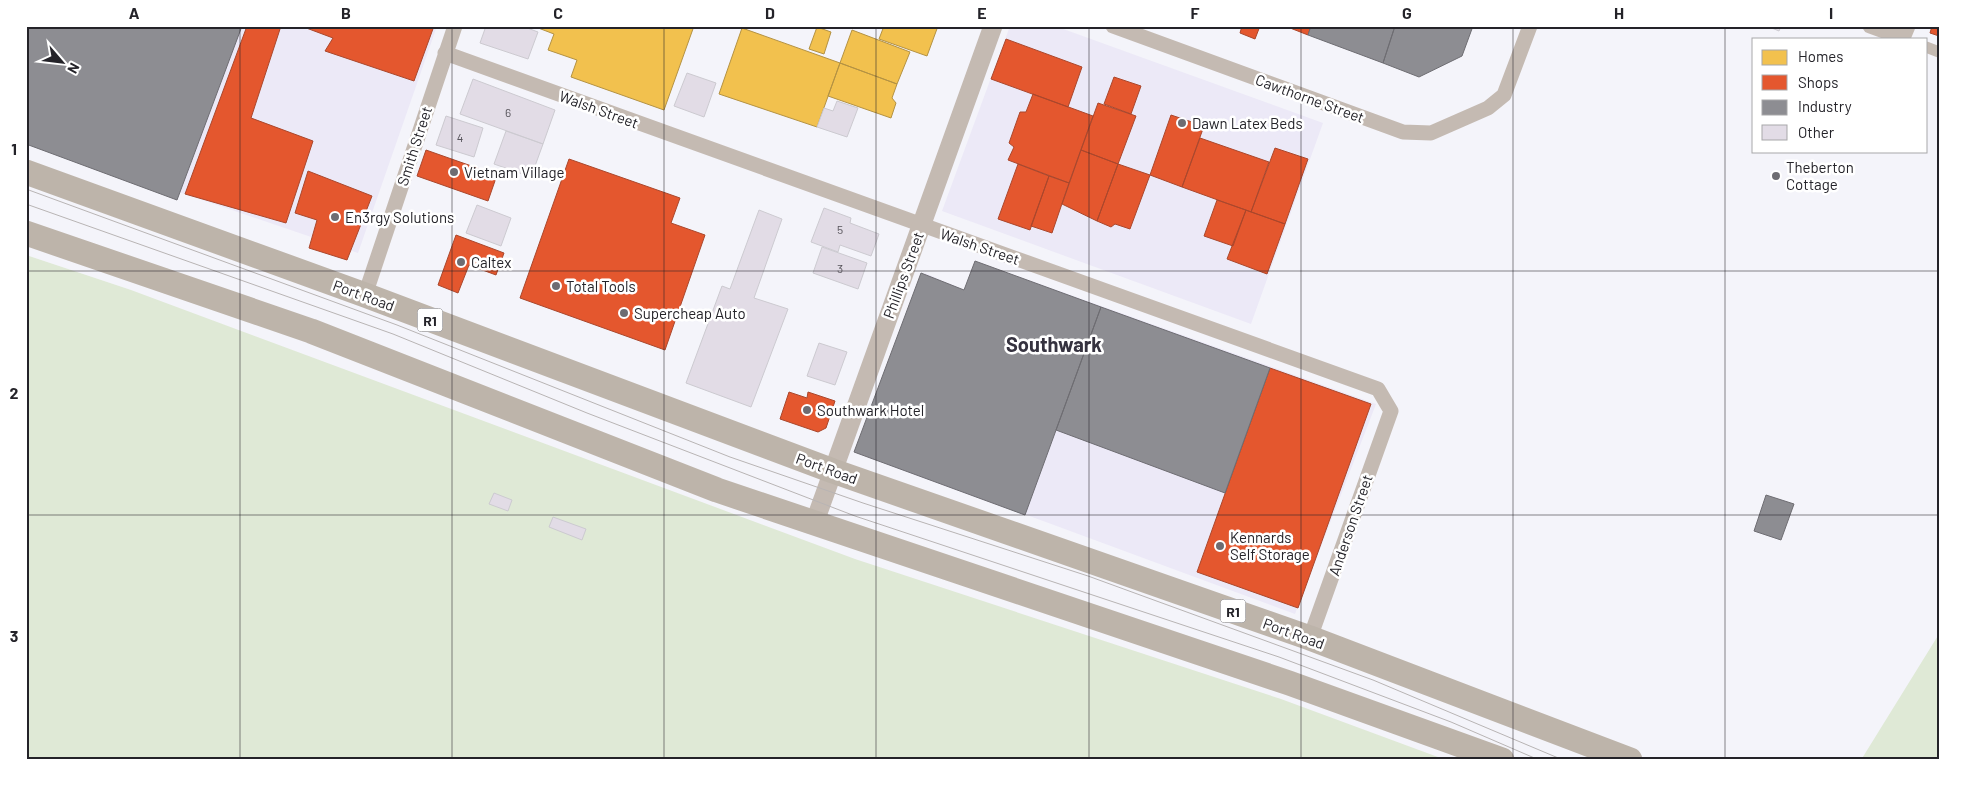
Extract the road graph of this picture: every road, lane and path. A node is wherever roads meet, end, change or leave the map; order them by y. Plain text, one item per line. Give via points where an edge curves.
1 (455, 26) edge
2 (993, 26) edge
3 (1113, 26) edge
4 (1530, 26) edge
5 (1870, 26) edge
6 (1905, 34) edge
7 (445, 53) junction
8 (26, 172) edge
9 (921, 225) junction
10 (26, 233) edge
11 (366, 295) junction
12 (1390, 411) joint
13 (833, 471) junction
14 (814, 524) junction
15 (1310, 638) junction
16 (1502, 760) edge
17 (1630, 760) edge

1 - 7 street, Smith Street
2 - 9 street, Phillips Street
3 - 4 street, Cawthorne Street via 1403,132 1430,133 1488,108 1504,96
5 - 6 street
7 - 9 street, Walsh Street
7 - 11 street, Smith Street
8 - 11 highway, Port Road / R1
9 - 12 street, Walsh Street via 1378,388
9 - 13 street, Phillips Street
10 - 14 highway via 311,331 717,490
11 - 13 highway, Port Road / R1
12 - 15 street, Anderson Street
13 - 14 street, Phillips Street
13 - 15 highway, Port Road / R1
14 - 16 highway via 1289,683
15 - 17 highway, Port Road / R1

